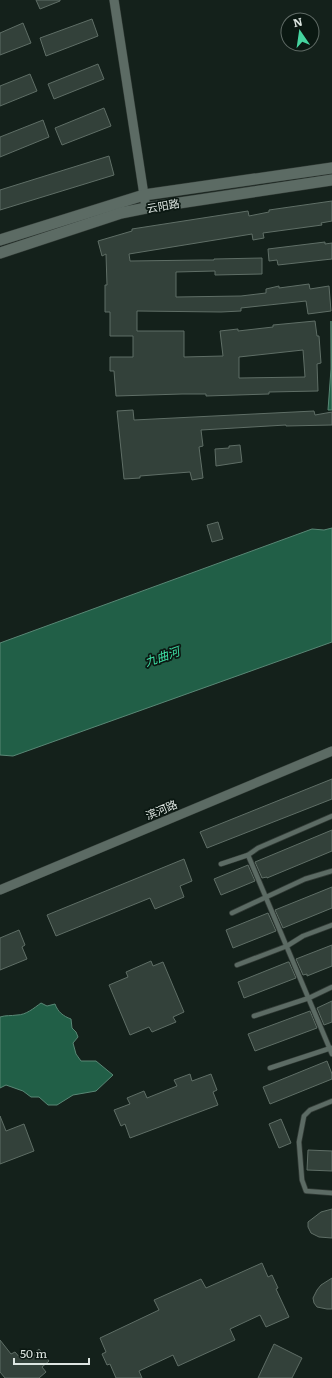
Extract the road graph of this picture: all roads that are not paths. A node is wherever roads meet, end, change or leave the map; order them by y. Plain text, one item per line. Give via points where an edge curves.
1 (114, 0) edge
2 (332, 168) edge
3 (332, 180) edge
4 (144, 195) junction
5 (146, 208) junction
6 (0, 240) edge
7 (0, 253) edge
8 (332, 751) edge
9 (332, 816) edge
10 (248, 855) junction
11 (221, 864) dead end
12 (332, 871) edge
13 (0, 890) edge
14 (267, 896) junction
15 (232, 913) dead end
16 (332, 925) edge
17 (287, 946) junction
18 (237, 965) dead end
19 (332, 987) edge
20 (309, 998) junction
21 (254, 1016) dead end
22 (331, 1050) edge
23 (270, 1068) dead end
24 (332, 1101) edge
25 (332, 1193) edge

1 - 4 street
2 - 4 street, 云阳路
3 - 5 street, 云阳路
4 - 5 street
4 - 6 street, 云阳路
5 - 7 street, 云阳路 via 121,213
8 - 13 street, 滨河路
9 - 10 lane via 258,848
10 - 11 lane
10 - 14 lane
12 - 14 lane via 305,879
14 - 15 lane
14 - 17 lane
16 - 17 lane via 303,936
17 - 18 lane
17 - 20 lane
19 - 20 lane
20 - 21 lane
20 - 22 lane
22 - 23 lane
24 - 25 lane via 310,1110 304,1116 299,1142 302,1180 306,1191

